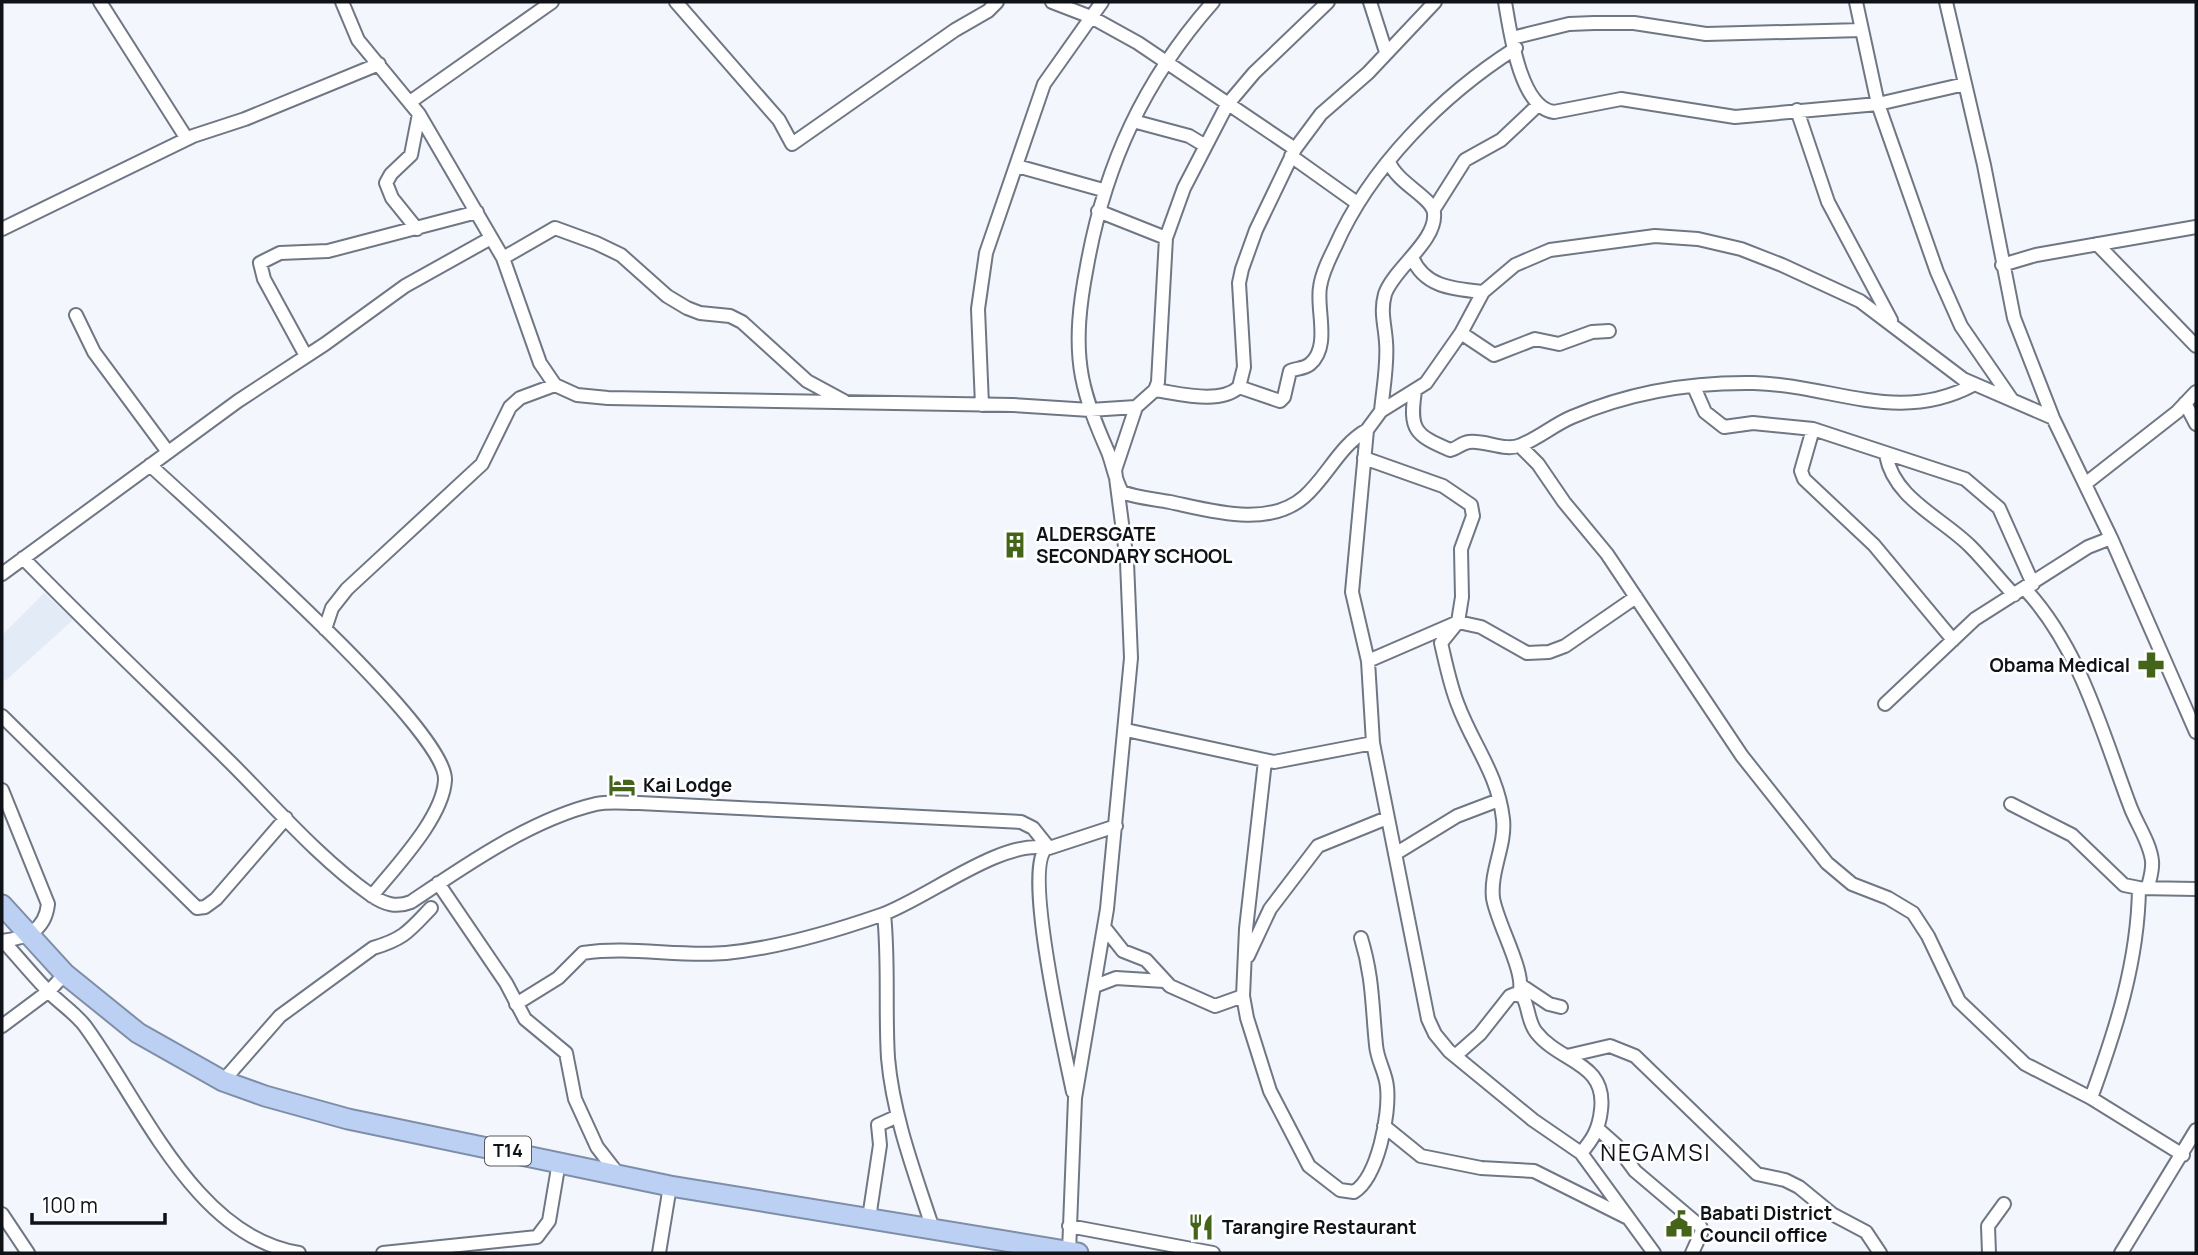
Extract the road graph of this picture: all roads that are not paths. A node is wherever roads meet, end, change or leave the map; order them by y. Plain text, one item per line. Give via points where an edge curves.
1 (100, 2) edge
2 (342, 2) edge
3 (552, 2) edge
4 (676, 2) edge
5 (997, 2) edge
6 (1052, 2) edge
7 (1102, 2) edge
8 (1213, 2) edge
9 (1328, 2) edge
10 (1370, 2) edge
11 (1434, 2) edge
12 (1505, 2) edge
13 (1856, 2) edge
14 (1946, 2) edge
15 (1091, 17) junction
16 (1862, 30) junction
17 (1514, 43) junction
18 (1386, 51) junction
19 (1169, 62) junction
20 (379, 64) junction
21 (1965, 84) junction
22 (410, 102) junction
23 (1878, 104) junction
24 (1227, 105) junction
25 (1537, 106) junction
26 (1797, 110) junction
27 (419, 114) junction
28 (1133, 121) junction
29 (187, 139) junction
30 (1204, 145) junction
31 (1293, 152) junction
32 (1388, 163) junction
33 (1017, 166) junction
34 (1103, 190) junction
35 (1357, 203) junction
36 (1434, 209) junction
37 (1098, 211) junction
38 (477, 212) junction
39 (2196, 227) edge
40 (2, 229) edge
41 (417, 229) junction
42 (491, 238) junction
43 (1166, 239) junction
44 (2097, 244) junction
45 (1412, 257) junction
46 (503, 258) junction
47 (2002, 265) junction
48 (1483, 292) junction
49 (76, 315) dead end
50 (1894, 325) junction
51 (1609, 331) dead end
52 (1461, 333) junction
53 (2196, 346) edge
54 (306, 356) junction
55 (1973, 385) junction
56 (555, 386) junction
57 (1239, 387) junction
58 (1694, 387) junction
59 (1155, 390) junction
60 (1415, 391) junction
61 (2196, 392) edge
62 (2012, 400) junction
63 (848, 402) junction
64 (2185, 403) junction
65 (982, 405) junction
66 (1136, 407) junction
67 (1090, 410) junction
68 (1381, 411) junction
69 (2053, 418) junction
70 (2196, 424) edge
71 (1813, 429) junction
72 (1367, 430) junction
73 (1520, 446) junction
74 (168, 452) junction
75 (1886, 455) junction
76 (1364, 458) junction
77 (150, 465) junction
78 (1115, 470) junction
79 (2085, 484) junction
80 (2111, 538) junction
81 (23, 558) junction
82 (2, 574) edge
83 (2024, 590) junction
84 (1636, 597) junction
85 (1458, 622) junction
86 (325, 629) junction
87 (1953, 640) junction
88 (1368, 661) junction
89 (2190, 697) edge
90 (1885, 704) dead end
91 (2, 716) edge
92 (1126, 730) junction
93 (2196, 732) edge
94 (1373, 743) junction
95 (1265, 761) junction
96 (2, 790) edge
97 (1499, 800) junction
98 (2011, 804) dead end
99 (286, 818) junction
100 (1387, 818) junction
101 (1116, 826) junction
102 (1046, 848) junction
103 (1395, 855) junction
104 (438, 883) junction
105 (2143, 888) junction
106 (2196, 889) edge
107 (372, 896) junction
108 (411, 902) junction
109 (2, 905) edge
110 (431, 908) junction
111 (454, 909) junction
112 (884, 914) junction
113 (1104, 927) junction
114 (29, 936) junction
115 (1361, 938) dead end
116 (2, 941) edge
117 (1244, 968) junction
118 (65, 974) junction
119 (1164, 981) junction
120 (1095, 986) junction
121 (1520, 990) junction
122 (49, 991) junction
123 (1243, 996) junction
124 (516, 1004) junction
125 (1562, 1007) dead end
126 (2, 1026) edge
127 (1455, 1056) junction
128 (1567, 1056) junction
129 (223, 1081) junction
130 (1075, 1098) junction
131 (2091, 1098) junction
132 (898, 1116) junction
133 (1384, 1126) junction
134 (1598, 1129) junction
135 (2196, 1130) edge
136 (1581, 1153) junction
137 (2183, 1155) junction
138 (559, 1162) junction
139 (619, 1176) junction
140 (670, 1185) junction
141 (2004, 1204) dead end
142 (2, 1214) edge
143 (869, 1218) junction
144 (1632, 1220) junction
145 (1069, 1226) junction
146 (933, 1229) junction
147 (994, 1246) edge
148 (1074, 1252) edge
149 (28, 1253) edge
150 (299, 1253) edge
151 (383, 1253) edge
152 (659, 1253) edge
153 (1213, 1253) edge
154 (1654, 1253) edge
155 (1692, 1253) edge
156 (1880, 1253) edge
157 (1989, 1253) edge
158 (2121, 1253) edge

1 - 29 street
2 - 20 street via 358,40
3 - 22 street
4 - 5 street via 779,120 792,144
6 - 15 street
7 - 15 street
8 - 19 street
9 - 24 street
10 - 18 street
11 - 18 street
12 - 17 street
13 - 16 street
14 - 21 street
15 - 19 street
15 - 33 street via 1044,84
16 - 17 street via 1706,34 1634,23 1594,23 1556,26
16 - 23 street
17 - 25 street
17 - 32 street
18 - 31 street via 1321,114
19 - 24 street
19 - 28 street
20 - 22 street
20 - 29 street
21 - 23 street
21 - 47 street
22 - 27 street
23 - 26 street
23 - 62 street via 1954,312
24 - 30 street
24 - 31 street
25 - 26 street via 1554,112 1621,99 1735,117
25 - 36 street via 1501,140 1465,160
26 - 50 street via 1828,202
27 - 38 street
27 - 41 street via 411,155 386,183
28 - 30 street via 1189,136
28 - 34 street
29 - 40 street
30 - 43 street
31 - 35 street
31 - 57 street via 1242,269 1244,367
32 - 35 street
32 - 36 street via 1400,181
33 - 34 street
33 - 65 street via 980,283
34 - 37 street
35 - 57 street via 1320,287 1322,333 1312,362 1290,371 1280,401
36 - 45 street via 1433,224
37 - 43 street
37 - 67 street via 1079,316 1081,375
38 - 41 street
38 - 42 street
39 - 44 street
41 - 54 street via 328,251 280,253 260,263 264,279
42 - 46 street
42 - 54 street via 405,286
43 - 59 street via 1160,371
44 - 47 street
44 - 53 street
45 - 48 street via 1426,279
45 - 68 street via 1385,295 1382,320 1387,343
46 - 56 street via 540,363
46 - 63 street via 555,228 596,243 621,256 674,301 700,313 742,322 807,381
47 - 69 street via 2014,318
48 - 50 street via 1515,265 1550,250 1681,237 1741,249 1782,265 1860,301
48 - 52 street
49 - 74 street via 94,352
50 - 55 street
51 - 52 street via 1559,344 1535,339 1494,355
52 - 60 street via 1434,374
54 - 74 street
55 - 58 street via 1948,398 1912,404 1755,383
55 - 62 street
56 - 63 street via 577,396 608,398
56 - 86 street via 520,398 510,407 482,464 356,579 332,608
57 - 59 street via 1226,395 1208,396
58 - 71 street via 1705,412 1724,428 1753,423
58 - 73 street via 1650,391 1600,406
59 - 66 street
60 - 68 street
60 - 73 street via 1414,428 1437,445 1450,450 1469,442
61 - 64 street
62 - 69 street
63 - 65 street
64 - 70 street
64 - 79 street
65 - 67 street
66 - 67 street
66 - 78 street
67 - 78 street
68 - 72 street
69 - 79 street
71 - 75 street
71 - 87 street via 1801,471 1804,479 1874,545
72 - 76 street
72 - 78 street via 1305,496 1286,510 1261,514 1218,513 1127,494
73 - 84 street via 1583,522
74 - 77 street
75 - 83 street via 1889,470 1903,491
75 - 83 street via 1949,472 1983,492 2005,517
76 - 85 street via 1443,486 1471,505 1473,516 1461,549
76 - 88 street via 1352,592
77 - 81 street
77 - 86 street
78 - 92 street via 1131,601
79 - 80 street
80 - 83 street via 2088,547
80 - 89 street
81 - 82 street
81 - 99 street
83 - 87 street via 1975,619
83 - 105 street via 2047,618 2098,713 2150,851 2152,870
84 - 85 street via 1565,646 1538,654 1527,653 1481,627
84 - 131 street via 1742,756 1827,863 1852,884 1913,913 1967,1011 2025,1064
85 - 88 street
85 - 97 street via 1441,640 1446,665
86 - 107 street via 417,728 436,753 444,775 441,798 425,827
87 - 90 street
88 - 94 street
89 - 93 street
91 - 99 street via 197,908 216,899
92 - 95 street
92 - 101 street
94 - 95 street
94 - 100 street
95 - 117 street via 1252,854
96 - 114 street via 48,904 44,920
97 - 103 street via 1457,817
97 - 121 street via 1503,831 1493,899
98 - 105 street via 2072,835 2118,880
99 - 107 street
100 - 103 street
100 - 117 street via 1318,846 1270,909
101 - 102 street
101 - 113 street
102 - 104 street via 1036,831 1021,822 598,804 564,814
102 - 112 street via 1018,848
102 - 130 street via 1039,857 1042,918 1050,984
103 - 127 street via 1428,1019 1434,1034
104 - 108 street
104 - 111 street
105 - 106 street
105 - 131 street via 2134,958
107 - 108 street via 398,906
108 - 110 street
109 - 114 highway, T14
110 - 111 street
110 - 129 street via 400,938 373,948 280,1016
111 - 124 street
112 - 124 street via 818,934 725,953 629,949 583,953 558,978
112 - 132 street via 888,1057
113 - 119 street via 1123,951 1146,960
113 - 120 street
114 - 116 street
114 - 118 highway, T14
115 - 133 street via 1374,995 1376,1050 1387,1085
116 - 122 street
117 - 123 street
118 - 122 street
118 - 129 highway, T14 via 138,1033
119 - 120 street via 1119,977
119 - 123 street via 1212,1006
120 - 130 street
121 - 125 street
121 - 127 street
121 - 128 street via 1536,1033
122 - 126 street
122 - 150 street via 84,1025 170,1156 205,1197 256,1239
123 - 133 street via 1270,1091 1309,1166 1325,1181 1340,1190 1361,1188 1370,1174
124 - 139 street via 527,1022 566,1053 575,1099 597,1147
127 - 136 street
128 - 134 street via 1602,1089
128 - 156 street via 1610,1046 1635,1056 1757,1174 1799,1187 1832,1214 1865,1230
129 - 138 highway, T14 via 348,1119
130 - 145 street
131 - 137 street
132 - 143 street via 878,1125 879,1156
132 - 146 street
133 - 144 street via 1421,1156 1480,1168 1534,1171
134 - 136 street
134 - 155 street via 1616,1144 1635,1171 1700,1226
135 - 137 street
136 - 144 street
137 - 158 street
138 - 139 highway, T14
138 - 151 street via 549,1221 537,1237
139 - 140 highway, T14
140 - 143 highway, T14
140 - 152 street
141 - 157 street via 1988,1226
142 - 149 street
143 - 146 highway, T14
144 - 154 street
145 - 148 street
145 - 153 street
146 - 147 highway, T14
147 - 148 highway, T14

